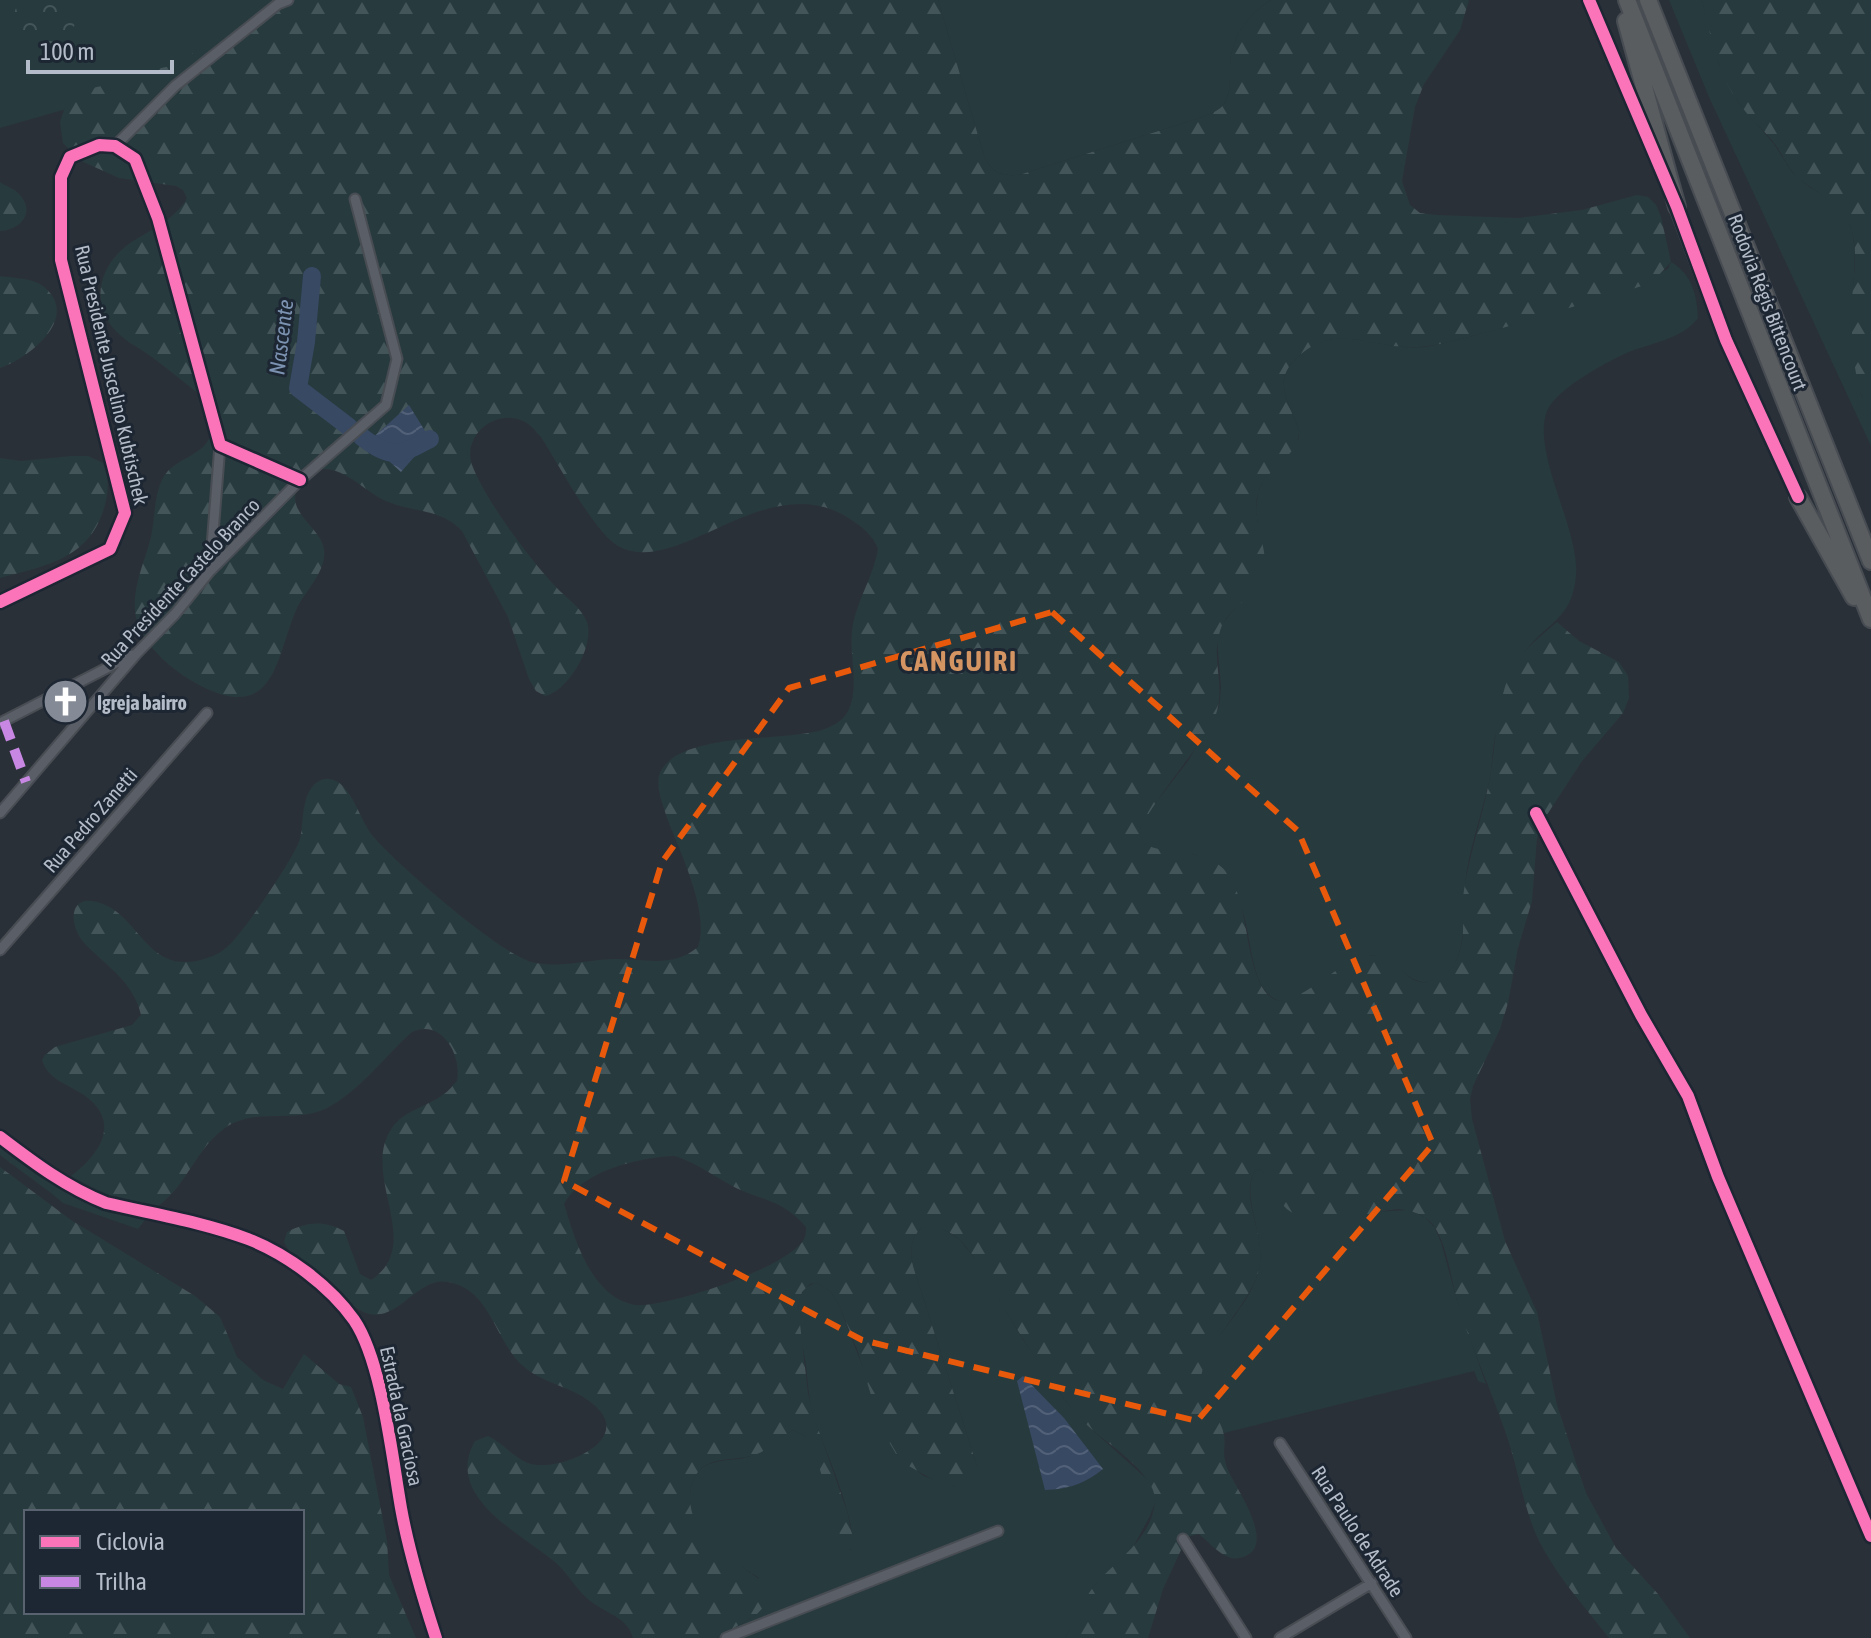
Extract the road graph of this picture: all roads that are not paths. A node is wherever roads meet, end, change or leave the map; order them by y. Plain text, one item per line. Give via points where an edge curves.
1 (288, 0) edge
2 (1589, 0) edge
3 (1620, 0) edge
4 (1627, 0) edge
5 (1648, 0) edge
6 (115, 146) junction
7 (355, 199) dead end
8 (1677, 207) junction
9 (220, 445) junction
10 (300, 480) junction
11 (1798, 497) joint
12 (1865, 533) edge
13 (1871, 561) edge
14 (210, 571) junction
15 (0, 602) edge
16 (1871, 621) edge
17 (137, 653) junction
18 (207, 713) dead end
19 (1, 719) edge
20 (0, 813) edge
21 (1536, 813) dead end
22 (0, 950) edge
23 (0, 1137) edge
24 (1280, 1443) dead end
25 (998, 1531) dead end
26 (1871, 1536) edge
27 (1183, 1539) dead end
28 (1372, 1583) junction
29 (436, 1638) edge
30 (726, 1638) edge
31 (1246, 1638) edge
32 (1280, 1638) edge
33 (1406, 1638) edge

1 - 6 street via 175,86
2 - 8 main road
3 - 8 highway
4 - 16 highway, Rodovia Régis Bittencourt
5 - 12 highway, Rodovia Régis Bittencourt
6 - 9 street via 135,159 158,218
6 - 15 street, Rua Presidente Juscelino Kubtischek via 99,145 70,157 61,177 61,260 125,513 110,549
7 - 10 street, Rua Presidente Castelo Branco via 397,359 386,405
8 - 11 main road via 1726,340
9 - 10 street
9 - 14 street
10 - 14 street, Rua Presidente Castelo Branco
11 - 16 highway
12 - 13 highway, Rodovia Régis Bittencourt
14 - 17 street, Rua Presidente Castelo Branco
17 - 19 street
17 - 20 street, Rua Presidente Castelo Branco
18 - 22 street, Rua Pedro Zanetti
21 - 26 street via 1688,1096
23 - 29 main road, Estrada da Graciosa via 49,1175 89,1196 224,1231 269,1249 338,1301 366,1342 419,1589
24 - 28 street, Rua Paulo de Adrade
25 - 30 street
27 - 31 street
28 - 32 street
28 - 33 street, Rua Paulo de Adrade

